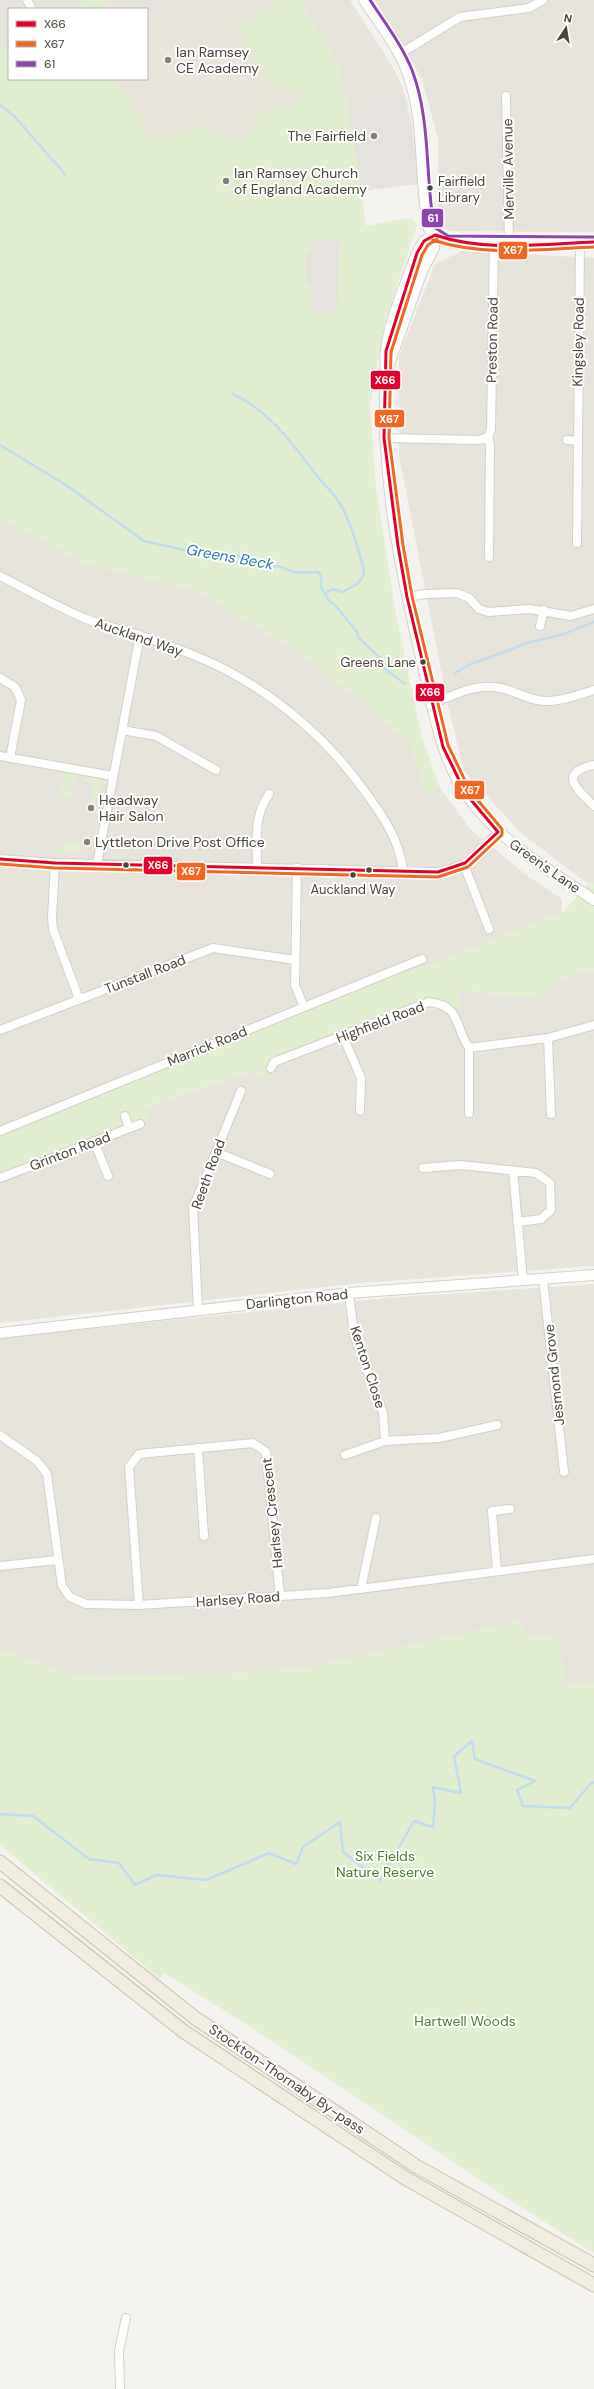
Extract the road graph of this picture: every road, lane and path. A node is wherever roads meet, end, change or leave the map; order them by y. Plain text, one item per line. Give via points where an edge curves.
1 (364, 0) edge
2 (543, 0) edge
3 (398, 55) junction
4 (506, 96) dead end
5 (435, 235) junction
6 (494, 242) junction
7 (580, 242) junction
8 (594, 242) edge
9 (509, 243) junction
10 (488, 437) junction
11 (384, 438) junction
12 (567, 440) dead end
13 (578, 441) junction
14 (577, 543) dead end
15 (489, 557) dead end
16 (0, 576) edge
17 (407, 597) junction
18 (594, 609) edge
19 (544, 610) junction
20 (540, 626) dead end
21 (140, 635) junction
22 (0, 678) edge
23 (594, 690) edge
24 (432, 704) junction
25 (122, 730) junction
26 (0, 756) edge
27 (10, 758) junction
28 (594, 765) edge
29 (216, 770) dead end
30 (113, 776) junction
31 (269, 794) dead end
32 (594, 806) edge
33 (498, 832) junction
34 (0, 859) edge
35 (55, 863) junction
36 (97, 864) junction
37 (464, 865) junction
38 (257, 868) junction
39 (297, 868) junction
40 (403, 871) junction
41 (594, 900) edge
42 (489, 929) dead end
43 (295, 960) junction
44 (418, 963) dead end
45 (79, 999) junction
46 (304, 1007) junction
47 (594, 1025) edge
48 (0, 1030) edge
49 (343, 1036) junction
50 (548, 1038) junction
51 (469, 1048) junction
52 (271, 1068) dead end
53 (241, 1091) dead end
54 (360, 1111) dead end
55 (469, 1113) dead end
56 (551, 1114) dead end
57 (124, 1116) dead end
58 (140, 1124) dead end
59 (129, 1128) junction
60 (0, 1130) edge
61 (94, 1141) junction
62 (216, 1152) junction
63 (423, 1168) dead end
64 (512, 1171) junction
65 (270, 1174) dead end
66 (108, 1176) dead end
67 (0, 1178) edge
68 (518, 1222) junction
69 (594, 1275) edge
70 (543, 1279) junction
71 (523, 1280) junction
72 (349, 1293) junction
73 (198, 1309) junction
74 (0, 1333) edge
75 (497, 1425) dead end
76 (0, 1435) edge
77 (385, 1441) junction
78 (198, 1448) junction
79 (345, 1456) dead end
80 (564, 1472) dead end
81 (510, 1509) dead end
82 (376, 1518) dead end
83 (204, 1536) dead end
84 (594, 1559) edge
85 (57, 1560) junction
86 (0, 1566) edge
87 (497, 1572) junction
88 (361, 1589) junction
89 (280, 1596) junction
90 (139, 1605) junction
91 (0, 1862) edge
92 (0, 1886) edge
93 (594, 2265) edge
94 (594, 2285) edge
95 (126, 2318) dead end
96 (120, 2389) edge

1 - 3 street
2 - 3 street via 529,8 460,18
3 - 5 street via 408,72 416,100 427,223
4 - 9 street, Merville Avenue
5 - 6 street via 448,241
5 - 11 street, Green's Lane via 434,248 422,271 386,373
6 - 9 street
6 - 10 street, Preston Road via 491,429
7 - 8 street
7 - 9 street
7 - 13 street, Kingsley Road
10 - 11 street via 479,440
10 - 15 street, Preston Road
11 - 17 street, Green's Lane
12 - 13 street
13 - 14 street, Kingsley Road
16 - 21 street, Auckland Way via 84,619
17 - 19 street via 457,593 469,598 479,609 488,612
17 - 24 street, Green's Lane
18 - 19 street via 571,616
19 - 20 street
21 - 25 street
21 - 40 street, Auckland Way via 226,670 309,727 342,762 381,814 401,855
22 - 27 street via 15,687 21,700
23 - 24 street via 549,701 537,700 506,688 484,687 470,689
24 - 33 street, Green's Lane via 443,747 454,773 466,794
25 - 29 street via 156,736
25 - 30 street
26 - 27 street
27 - 30 street
28 - 32 street via 581,768 575,772 573,778 574,785
30 - 36 street
31 - 38 street via 260,807
33 - 37 street via 480,853
33 - 41 street, Green's Lane
34 - 35 street
35 - 36 street
35 - 45 street via 53,929
36 - 38 street
37 - 40 street via 438,872
37 - 42 street
38 - 39 street
39 - 40 street
39 - 43 street
43 - 45 street, Tunstall Road via 213,948
43 - 46 street via 295,985
44 - 46 street, Marrick Road
45 - 48 street, Tunstall Road
46 - 60 street, Marrick Road
47 - 50 street
49 - 51 street, Highfield Road via 429,1002 443,1004 455,1014
49 - 52 street, Highfield Road via 274,1062
49 - 54 street via 361,1078
50 - 51 street
50 - 56 street
51 - 55 street
53 - 62 street, Reeth Road
57 - 59 street
58 - 59 street, Grinton Road
59 - 61 street, Grinton Road
61 - 66 street
61 - 67 street, Grinton Road
62 - 65 street
62 - 73 street, Reeth Road via 193,1208
63 - 64 street via 460,1165
64 - 68 street
64 - 68 street via 536,1173 550,1184 551,1210 541,1219
68 - 71 street
69 - 70 street, Darlington Road
70 - 71 street, Darlington Road
70 - 80 street, Jesmond Grove
71 - 72 street, Darlington Road
72 - 73 street, Darlington Road
72 - 77 street, Kenton Close via 354,1334 383,1413
73 - 74 street, Darlington Road via 67,1327
75 - 77 street via 439,1438
76 - 85 street, Harlsey Road via 36,1461 47,1474
77 - 79 street
78 - 83 street
78 - 89 street, Harlsey Crescent via 253,1443 266,1452
78 - 90 street, Harlsey Crescent via 139,1454 129,1467
81 - 87 street via 492,1511
82 - 88 street
84 - 87 street, Harlsey Road
85 - 86 street
85 - 90 street, Harlsey Road via 62,1586 70,1597 86,1604
87 - 88 street, Harlsey Road
88 - 89 street, Harlsey Road
89 - 90 street, Harlsey Road
91 - 93 highway, Stockton-Thornaby By-pass via 195,2018 416,2166
92 - 94 highway, Stockton-Thornaby By-pass via 184,2032 405,2178
95 - 96 street via 119,2351

